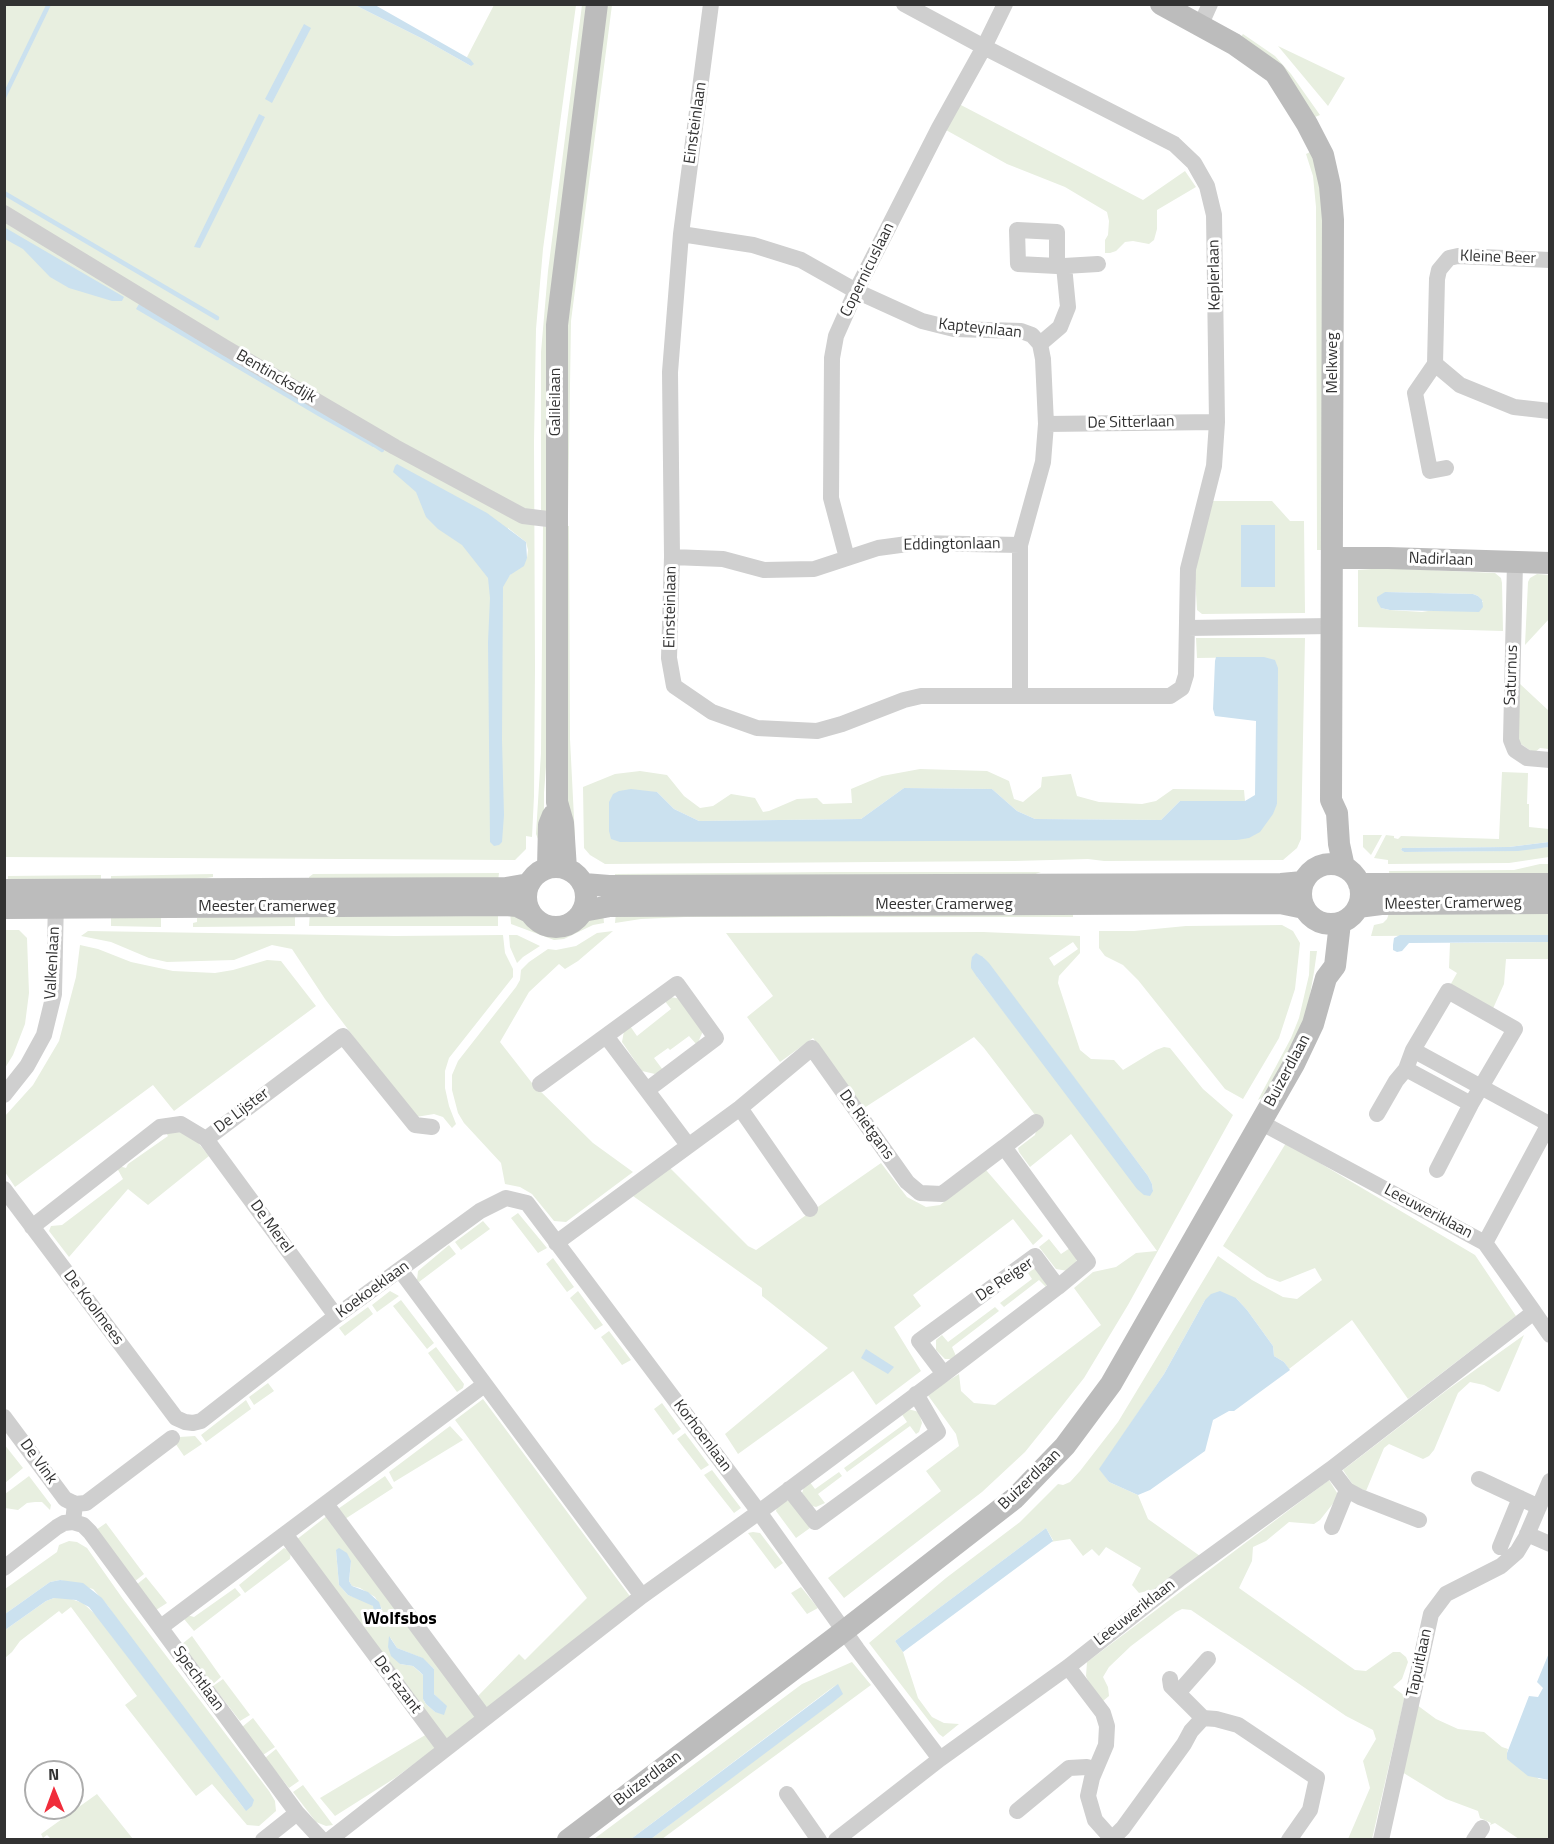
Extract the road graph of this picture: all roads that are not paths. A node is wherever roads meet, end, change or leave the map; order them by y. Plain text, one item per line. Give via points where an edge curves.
1 (597, 4) edge
2 (711, 4) edge
3 (904, 4) edge
4 (1005, 4) edge
5 (1161, 4) edge
6 (1206, 14) edge
7 (984, 47) junction
8 (4, 213) edge
9 (681, 234) junction
10 (1550, 260) edge
11 (1098, 264) dead end
12 (856, 291) junction
13 (1040, 344) junction
14 (1435, 364) junction
15 (1550, 411) edge
16 (1217, 422) junction
17 (1046, 424) junction
18 (1446, 468) dead end
19 (556, 520) junction
20 (1020, 545) junction
21 (672, 557) junction
22 (847, 558) junction
23 (1332, 558) junction
24 (1515, 562) junction
25 (1550, 563) edge
26 (1332, 626) junction
27 (1187, 628) junction
28 (1182, 688) joint
29 (1020, 696) junction
30 (1550, 760) edge
31 (1331, 800) junction
32 (1320, 866) junction
33 (557, 868) junction
34 (1351, 876) junction
35 (1303, 882) junction
36 (529, 884) junction
37 (584, 884) junction
38 (1550, 884) edge
39 (4, 890) edge
40 (56, 899) junction
41 (1550, 903) edge
42 (1358, 907) junction
43 (4, 908) edge
44 (583, 911) junction
45 (529, 912) junction
46 (1322, 918) junction
47 (606, 1036) junction
48 (1413, 1050) junction
49 (1406, 1069) junction
50 (540, 1084) dead end
51 (1481, 1086) junction
52 (647, 1090) junction
53 (4, 1095) edge
54 (1471, 1104) junction
55 (740, 1108) junction
56 (1377, 1114) dead end
57 (1036, 1122) dead end
58 (1260, 1122) junction
59 (432, 1127) dead end
60 (1548, 1130) edge
61 (206, 1138) junction
62 (688, 1145) junction
63 (1004, 1147) junction
64 (1437, 1170) dead end
65 (4, 1189) edge
66 (810, 1209) dead end
67 (33, 1227) junction
68 (556, 1243) junction
69 (1485, 1243) junction
70 (400, 1270) junction
71 (1058, 1287) junction
72 (1534, 1312) junction
73 (336, 1316) junction
74 (1550, 1335) edge
75 (944, 1374) junction
76 (484, 1385) junction
77 (916, 1394) junction
78 (4, 1417) edge
79 (185, 1422) joint
80 (172, 1438) dead end
81 (1331, 1469) junction
82 (1479, 1479) dead end
83 (1550, 1481) edge
84 (789, 1489) junction
85 (1347, 1490) junction
86 (1520, 1498) junction
87 (75, 1504) junction
88 (326, 1504) junction
89 (1539, 1507) junction
90 (759, 1512) junction
91 (1419, 1520) dead end
92 (73, 1522) junction
93 (1332, 1527) dead end
94 (285, 1534) junction
95 (1527, 1534) junction
96 (1550, 1544) edge
97 (1500, 1548) dead end
98 (4, 1568) edge
99 (642, 1596) junction
100 (161, 1627) junction
101 (844, 1631) junction
102 (1208, 1659) dead end
103 (1068, 1667) junction
104 (485, 1718) junction
105 (1203, 1718) junction
106 (445, 1749) junction
107 (940, 1759) junction
108 (1095, 1770) junction
109 (787, 1794) dead end
110 (1017, 1811) dead end
111 (297, 1813) junction
112 (263, 1839) edge
113 (322, 1839) edge
114 (329, 1839) edge
115 (568, 1839) edge
116 (819, 1839) edge
117 (836, 1839) edge
118 (1289, 1839) edge
119 (1383, 1839) edge

1 - 19 main road, Galileilaan via 557,325
2 - 9 street, Einsteinlaan
3 - 7 street
4 - 7 street, Copernicuslaan
5 - 6 main road, Melkweg
6 - 23 main road, Melkweg via 1234,44 1275,73 1323,155 1333,220
7 - 12 street, Copernicuslaan
7 - 16 street, Keplerlaan via 1174,144 1194,163 1207,186 1214,214
8 - 19 street, Bentincksdijk via 395,447 523,516
9 - 12 street, Kapteynlaan via 753,245 801,260
9 - 21 street, Einsteinlaan via 670,372
10 - 14 street, Kleine Beer via 1449,258 1437,279
11 - 13 street, Kapteynlaan via 1060,266 1068,307 1060,327
12 - 13 street, Kapteynlaan via 922,321 954,329 1032,334
12 - 22 street, Copernicuslaan via 832,358 831,498
13 - 17 street, Kapteynlaan
14 - 15 street via 1460,385 1514,407
14 - 18 street via 1415,393 1431,471
16 - 17 street, De Sitterlaan
16 - 27 street, Keplerlaan via 1214,466 1188,568
17 - 20 street, Kapteynlaan via 1043,462
19 - 33 main road, Galileilaan via 557,802 563,823
20 - 22 street, Eddingtonlaan via 915,543 878,548
20 - 29 street, Kapteynlaan
21 - 22 street, Eddingtonlaan via 723,559 764,570 814,569
21 - 29 street, Einsteinlaan via 669,658 674,686 712,712 757,728 817,730 921,696
23 - 24 main road, Nadirlaan
23 - 26 main road, Melkweg
24 - 25 main road, Nadirlaan
24 - 30 street, Saturnus via 1511,740 1515,750 1527,758
26 - 27 street
26 - 31 main road, Melkweg
27 - 28 street, Keplerlaan
28 - 29 street, Einsteinlaan via 1170,696 1155,697
31 - 32 main road, Melkweg via 1324,818
31 - 34 main road, Melkweg via 1337,813 1339,844
32 - 34 main road via 1332,864
32 - 35 main road
33 - 36 main road via 540,871
33 - 37 main road via 573,872
34 - 38 main road, Meester Cramerweg
34 - 42 main road via 1360,892
35 - 37 main road, Meester Cramerweg
35 - 46 main road via 1301,900
36 - 40 main road, Meester Cramerweg via 506,888
36 - 45 main road via 525,898
37 - 44 main road
39 - 40 main road, Meester Cramerweg
40 - 43 main road, Meester Cramerweg
40 - 45 main road, Meester Cramerweg via 506,905
40 - 53 street, Valkenlaan via 54,994 44,1035 27,1066
41 - 42 main road, Meester Cramerweg
42 - 46 main road via 1351,916
44 - 45 main road via 577,920 556,928 546,926
44 - 46 main road, Meester Cramerweg via 610,906 1280,903
46 - 58 main road, Buizerdlaan via 1335,966 1326,978 1313,1024 1294,1064
47 - 50 street
47 - 52 street
47 - 52 street via 678,984 716,1038
48 - 49 street
48 - 51 street
48 - 51 street via 1448,991 1515,1029
49 - 54 street
49 - 56 street
51 - 54 street
51 - 60 street
52 - 62 street
54 - 64 street
55 - 62 street, De Rietgans
55 - 63 street, De Rietgans via 812,1048 907,1182 920,1193 942,1194
55 - 66 street
57 - 63 street, De Rietgans
58 - 69 street, Leeuweriklaan
58 - 101 main road, Buizerdlaan via 1111,1384 1065,1446 1015,1498
59 - 61 street, De Lijster via 415,1125 343,1036
60 - 69 street
61 - 67 street, De Lijster via 181,1124 160,1127
61 - 73 street, De Merel
62 - 68 street, De Rietgans
63 - 71 street via 1088,1262
65 - 67 street, De Koolmees
67 - 79 street, De Koolmees via 176,1418
68 - 70 street, Koekoeklaan via 526,1203 506,1198 480,1210
68 - 90 street, Korhoenlaan
69 - 72 street, Leeuweriklaan
70 - 73 street, Koekoeklaan
70 - 76 street
71 - 75 street
71 - 75 street, De Reiger via 1035,1256 919,1341
72 - 74 street
72 - 81 street, Leeuweriklaan
73 - 79 street, Koekoeklaan via 201,1421
75 - 77 street
76 - 88 street
76 - 99 street
77 - 84 street
77 - 84 street via 938,1432 815,1522
78 - 87 street, De Vink via 65,1499
80 - 87 street via 86,1503
81 - 85 street
81 - 103 street, Leeuweriklaan via 1181,1578
82 - 86 street
83 - 89 street, Tapuitlaan
84 - 90 street
85 - 91 street
85 - 93 street
86 - 89 street
86 - 97 street
87 - 92 street
88 - 94 street
88 - 104 street
89 - 95 street, Tapuitlaan
90 - 99 street
90 - 101 street, Korhoenlaan
92 - 98 street via 57,1527
92 - 100 street, Spechtlaan via 90,1532
94 - 100 street
94 - 106 street, De Fazant
95 - 96 street
95 - 119 street, Tapuitlaan via 1506,1563 1453,1589 1431,1614
99 - 104 street
100 - 111 street, Spechtlaan
101 - 107 street
101 - 115 main road, Buizerdlaan
102 - 105 street via 1174,1686
103 - 107 street, Leeuweriklaan
103 - 108 street via 1103,1713 1107,1726 1106,1745
104 - 106 street
105 - 108 street via 1112,1839 1095,1820 1089,1805 1089,1786
105 - 118 street via 1238,1725 1317,1778 1311,1810
106 - 114 street
107 - 117 street, Leeuweriklaan
108 - 110 street via 1070,1768
109 - 116 street
111 - 112 street
111 - 113 street, Spechtlaan

